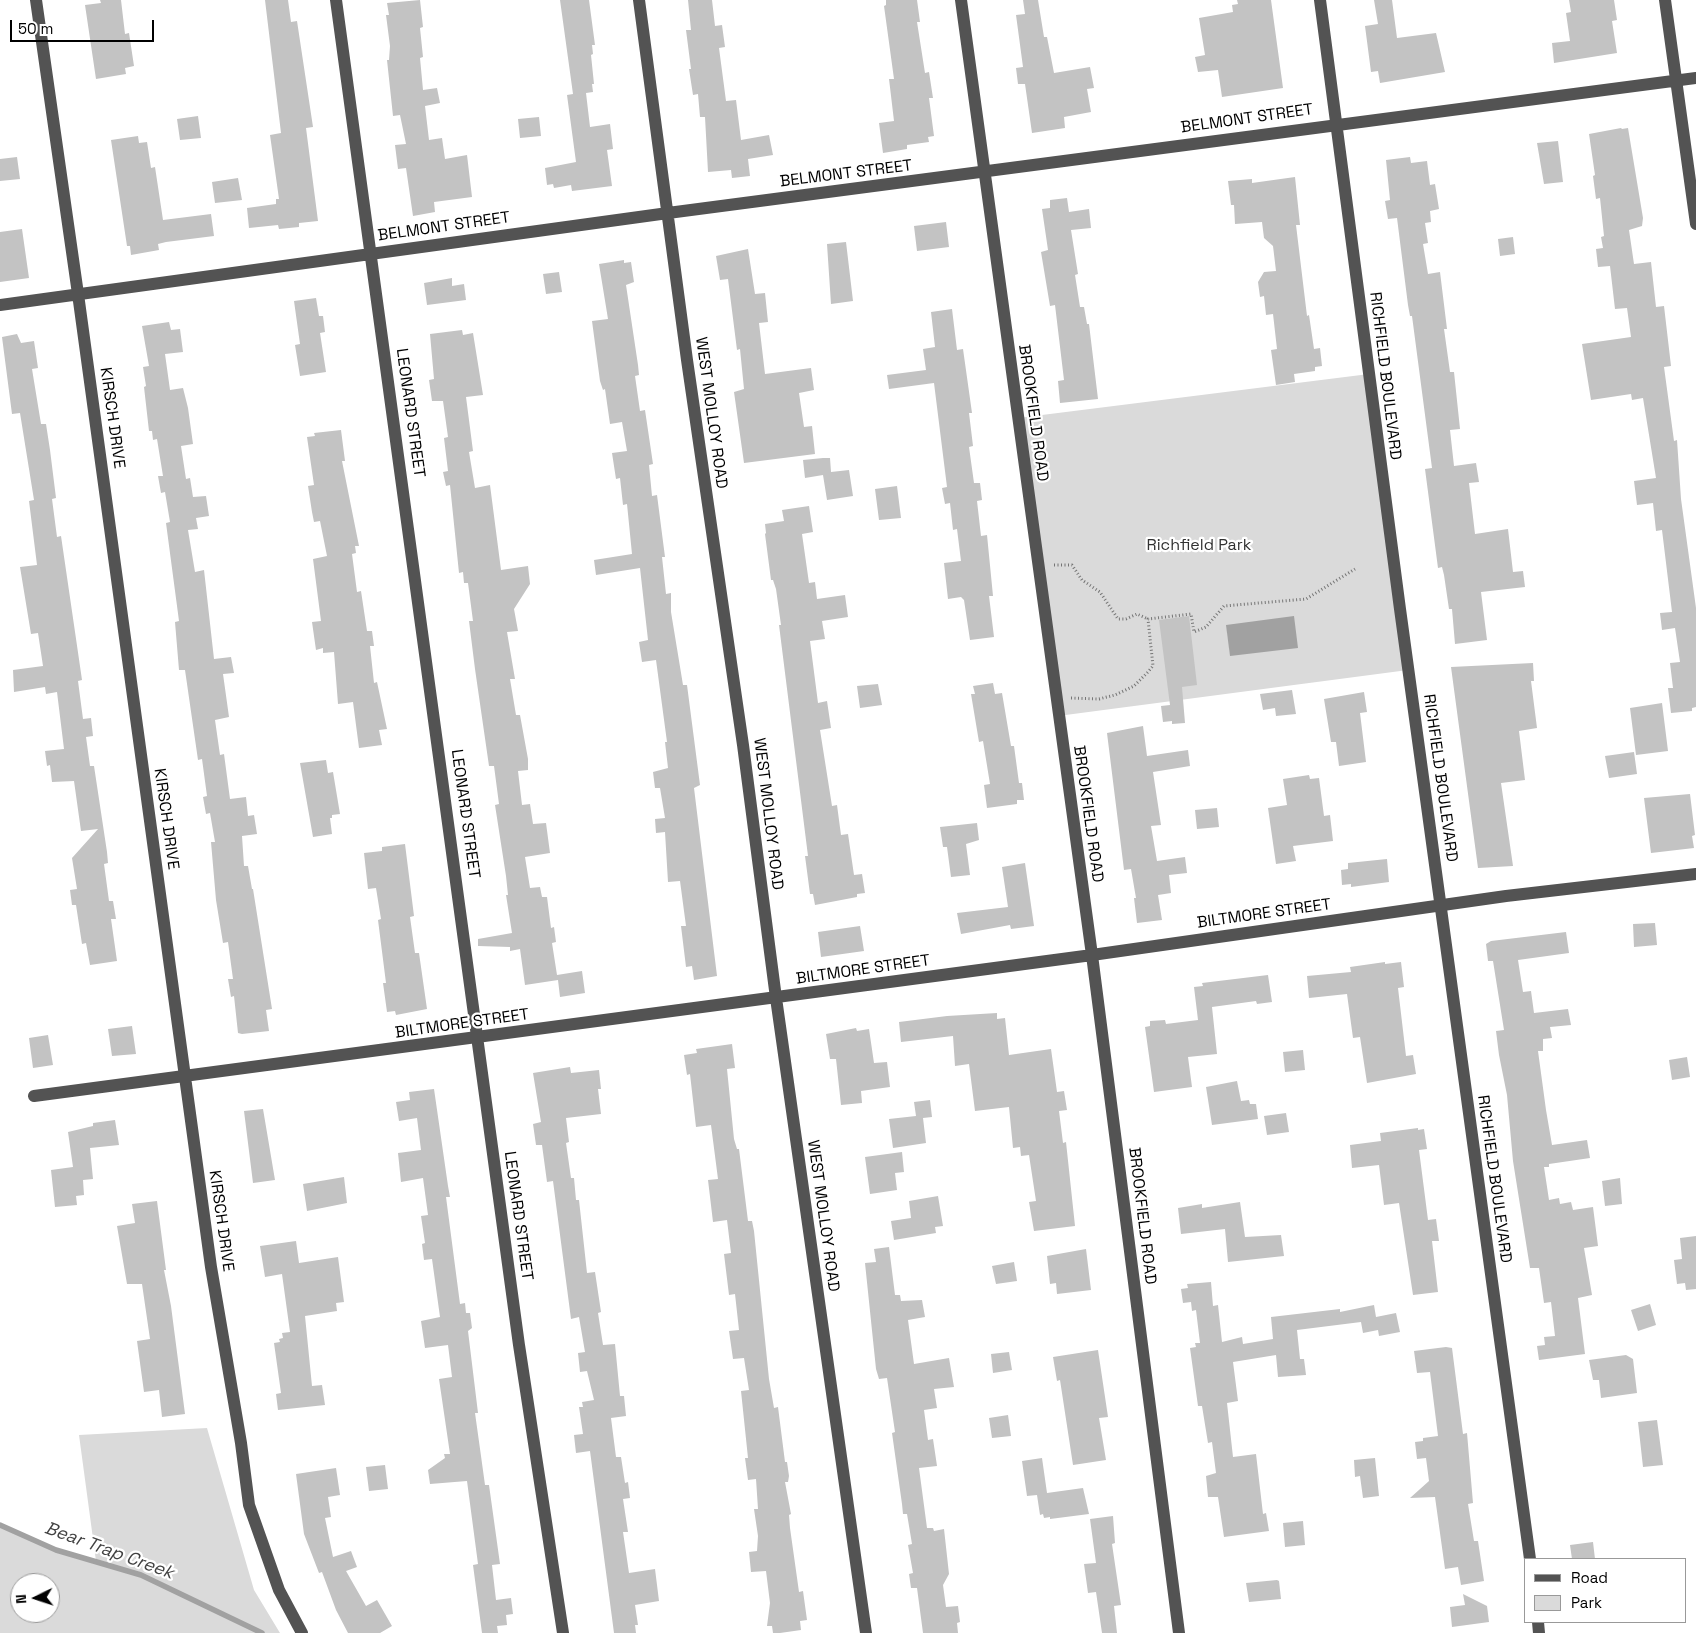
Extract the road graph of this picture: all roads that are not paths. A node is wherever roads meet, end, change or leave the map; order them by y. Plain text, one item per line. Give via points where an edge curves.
1 (36, 0) edge
2 (336, 0) edge
3 (639, 0) edge
4 (961, 0) edge
5 (1320, 0) edge
6 (1665, 0) edge
7 (1696, 78) edge
8 (1677, 82) junction
9 (1336, 124) junction
10 (985, 172) junction
11 (668, 213) junction
12 (1696, 224) edge
13 (372, 253) junction
14 (78, 294) junction
15 (0, 305) edge
16 (1696, 874) edge
17 (1442, 906) junction
18 (1092, 955) junction
19 (776, 998) junction
20 (478, 1038) junction
21 (185, 1078) junction
22 (34, 1096) dead end
23 (1530, 1558) edge
24 (302, 1633) edge
25 (563, 1633) edge
26 (866, 1633) edge
27 (1179, 1633) edge

1 - 14 street, KIRSCH DRIVE
2 - 13 street, LEONARD STREET
3 - 11 street, WEST MOLLOY ROAD
4 - 10 street, BROOKFIELD ROAD
5 - 9 street, RICHFIELD BOULEVARD
6 - 8 street
7 - 8 street, BELMONT STREET
8 - 9 street, BELMONT STREET
8 - 12 street
9 - 10 street, BELMONT STREET
9 - 17 street, RICHFIELD BOULEVARD
10 - 11 street, BELMONT STREET
10 - 18 street, BROOKFIELD ROAD
11 - 13 street, BELMONT STREET
11 - 19 street, WEST MOLLOY ROAD
13 - 14 street, BELMONT STREET
13 - 20 street, LEONARD STREET
14 - 15 street, BELMONT STREET
14 - 21 street, KIRSCH DRIVE
16 - 17 street, BILTMORE STREET
17 - 18 street, BILTMORE STREET
17 - 23 street, RICHFIELD BOULEVARD
18 - 19 street, BILTMORE STREET
18 - 27 street, BROOKFIELD ROAD
19 - 20 street, BILTMORE STREET
19 - 26 street, WEST MOLLOY ROAD
20 - 21 street, BILTMORE STREET
20 - 25 street, LEONARD STREET via 519,1345
21 - 22 street, BILTMORE STREET
21 - 24 street, KIRSCH DRIVE via 210,1267 242,1442 249,1504 279,1590

